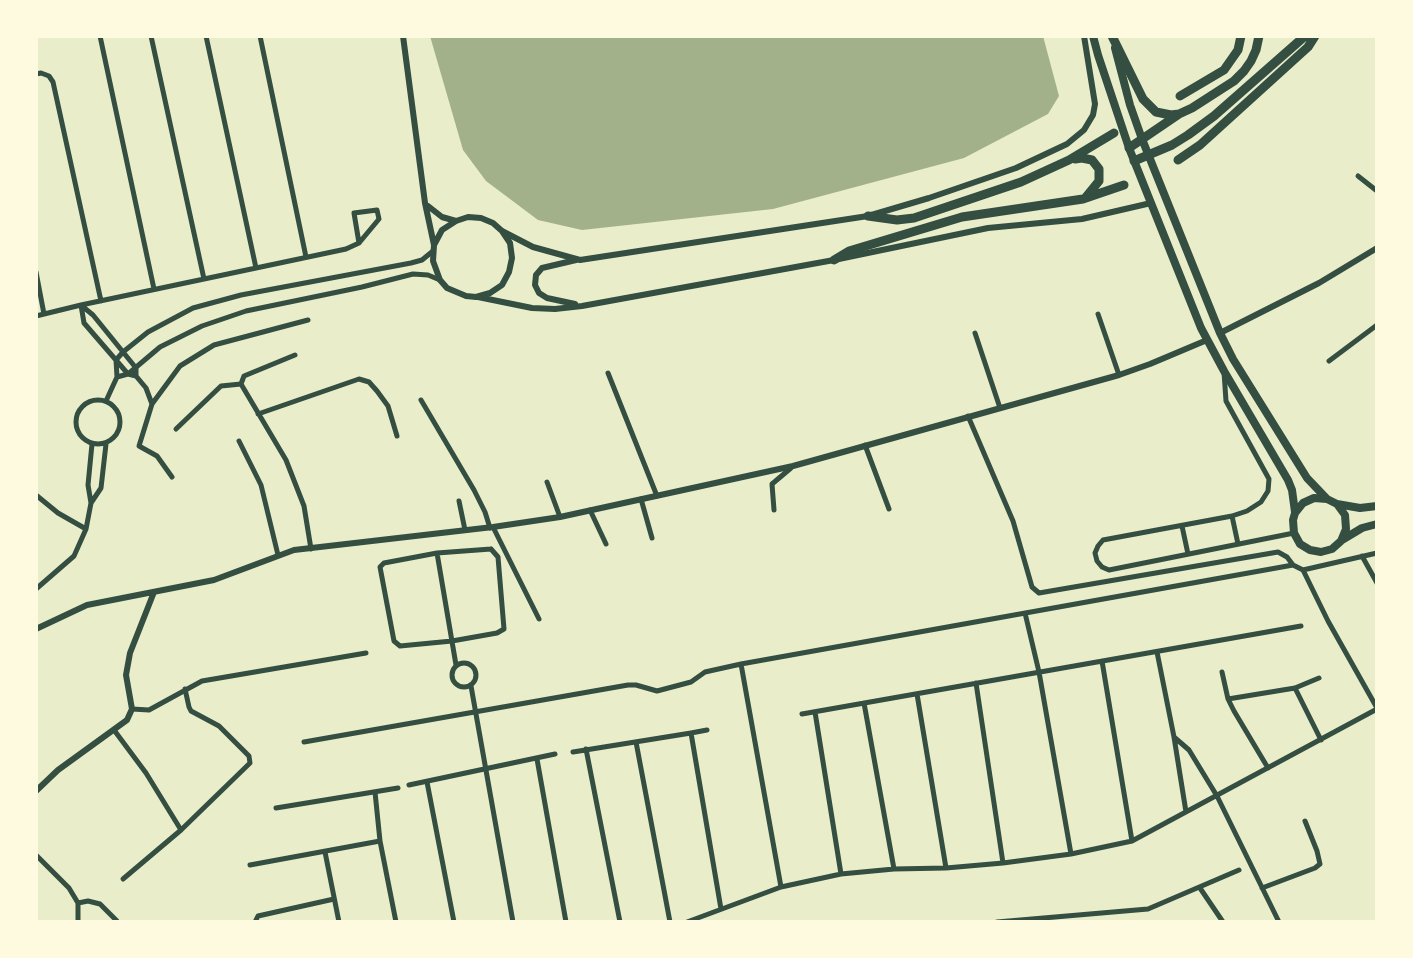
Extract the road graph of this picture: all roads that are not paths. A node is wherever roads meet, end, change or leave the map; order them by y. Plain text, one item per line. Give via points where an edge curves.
1 (100, 36) edge
2 (151, 36) edge
3 (206, 36) edge
4 (260, 36) edge
5 (403, 36) edge
6 (1084, 36) edge
7 (1093, 36) edge
8 (1112, 36) edge
9 (1241, 36) edge
10 (1259, 36) edge
11 (1305, 36) edge
12 (1315, 36) edge
13 (36, 74) edge
14 (1180, 96) dead end
15 (1179, 114) junction
16 (1114, 133) dead end
17 (1142, 139) junction
18 (1129, 148) junction
19 (1149, 156) junction
20 (1069, 160) junction
21 (1178, 160) dead end
22 (1134, 161) junction
23 (1358, 176) dead end
24 (1124, 185) dead end
25 (1377, 191) edge
26 (1083, 199) junction
27 (425, 203) junction
28 (1151, 203) junction
29 (868, 216) junction
30 (456, 221) junction
31 (502, 231) junction
32 (359, 243) junction
33 (434, 248) junction
34 (1377, 248) edge
35 (306, 257) junction
36 (580, 260) junction
37 (834, 260) junction
38 (256, 268) junction
39 (36, 272) edge
40 (360, 272) junction
41 (204, 279) junction
42 (440, 280) junction
43 (362, 287) junction
44 (154, 289) junction
45 (476, 297) junction
46 (101, 301) junction
47 (81, 305) junction
48 (582, 306) junction
49 (44, 314) junction
50 (1098, 314) dead end
51 (36, 316) edge
52 (308, 320) dead end
53 (1377, 325) edge
54 (975, 333) dead end
55 (1220, 333) junction
56 (1207, 340) junction
57 (123, 352) junction
58 (295, 355) dead end
59 (116, 360) junction
60 (1329, 361) dead end
61 (136, 368) junction
62 (1224, 371) junction
63 (608, 373) dead end
64 (128, 374) junction
65 (1119, 375) junction
66 (136, 376) junction
67 (117, 377) junction
68 (241, 384) junction
69 (421, 400) dead end
70 (106, 401) junction
71 (152, 404) junction
72 (1000, 408) junction
73 (258, 414) junction
74 (968, 416) junction
75 (176, 429) dead end
76 (397, 436) dead end
77 (239, 441) dead end
78 (92, 444) junction
79 (106, 444) junction
80 (865, 445) junction
81 (793, 466) junction
82 (172, 477) dead end
83 (547, 482) dead end
84 (36, 495) edge
85 (657, 496) junction
86 (641, 499) junction
87 (1327, 499) junction
88 (459, 501) dead end
89 (91, 503) junction
90 (1337, 504) junction
91 (1377, 506) edge
92 (889, 509) dead end
93 (590, 510) junction
94 (774, 510) dead end
95 (1295, 513) junction
96 (1232, 516) junction
97 (560, 517) junction
98 (1377, 524) edge
99 (1182, 526) junction
100 (491, 527) junction
101 (86, 529) junction
102 (465, 530) junction
103 (1294, 533) junction
104 (652, 538) dead end
105 (1341, 541) junction
106 (606, 544) dead end
107 (1238, 544) junction
108 (311, 549) junction
109 (437, 553) junction
110 (1377, 553) edge
111 (1188, 554) junction
112 (278, 555) junction
113 (1362, 555) junction
114 (1293, 565) junction
115 (1303, 570) junction
116 (1377, 583) edge
117 (36, 589) edge
118 (154, 592) junction
119 (1025, 613) junction
120 (539, 619) dead end
121 (1301, 626) dead end
122 (36, 629) edge
123 (452, 641) junction
124 (1157, 652) junction
125 (366, 653) dead end
126 (1102, 661) junction
127 (741, 664) junction
128 (456, 665) junction
129 (1039, 672) junction
130 (1222, 672) dead end
131 (1319, 678) dead end
132 (976, 683) junction
133 (471, 686) junction
134 (1295, 688) junction
135 (185, 689) junction
136 (917, 694) junction
137 (1228, 699) junction
138 (864, 703) junction
139 (1377, 708) edge
140 (132, 709) junction
141 (477, 712) junction
142 (815, 712) junction
143 (802, 714) dead end
144 (114, 730) junction
145 (707, 730) dead end
146 (691, 733) junction
147 (1174, 737) junction
148 (1321, 740) junction
149 (304, 742) dead end
150 (636, 742) junction
151 (586, 749) junction
152 (573, 752) dead end
153 (555, 754) dead end
154 (537, 759) junction
155 (1268, 768) junction
156 (486, 770) junction
157 (427, 782) junction
158 (409, 785) dead end
159 (398, 788) dead end
160 (36, 791) edge
161 (375, 792) junction
162 (1217, 796) junction
163 (276, 808) dead end
164 (1186, 813) junction
165 (1305, 821) dead end
166 (181, 830) junction
167 (380, 841) junction
168 (1132, 841) junction
169 (325, 852) junction
170 (1071, 854) junction
171 (36, 855) edge
172 (1003, 863) junction
173 (250, 865) dead end
174 (946, 868) junction
175 (894, 869) junction
176 (1239, 870) dead end
177 (841, 874) junction
178 (123, 879) dead end
179 (781, 887) junction
180 (1200, 888) junction
181 (1262, 888) junction
182 (334, 899) junction
183 (78, 903) junction
184 (721, 909) junction
185 (1054, 919) edge
186 (117, 921) edge
187 (78, 922) edge
188 (255, 922) edge
189 (339, 922) edge
190 (396, 922) edge
191 (454, 922) edge
192 (513, 922) edge
193 (566, 922) edge
194 (620, 922) edge
195 (670, 922) edge
196 (687, 922) edge
197 (997, 922) edge
198 (1223, 922) edge
199 (1279, 922) edge

1 - 44 street
2 - 41 street
3 - 38 street
4 - 35 street
5 - 27 street
6 - 29 street via 1095,104 1089,123 1076,138 1016,168
7 - 18 main road
8 - 15 highway via 1146,104 1163,114
8 - 17 main road
9 - 14 highway via 1224,70
10 - 15 highway via 1244,71 1215,95
11 - 19 highway via 1214,116
12 - 21 highway via 1287,67
13 - 46 street via 53,82
15 - 17 highway
16 - 20 highway
17 - 18 highway
17 - 19 main road
18 - 22 main road
19 - 22 highway
19 - 55 main road
20 - 26 highway via 1092,160 1099,169 1099,181
20 - 29 highway via 914,218
22 - 28 main road
23 - 25 street
24 - 26 highway
26 - 37 highway via 962,217
27 - 30 street
27 - 33 street
28 - 37 street via 1082,219 988,228
28 - 56 main road
29 - 36 street
30 - 31 street via 481,218
30 - 33 street via 442,230
31 - 36 street via 533,247
31 - 45 street via 510,243 509,272 502,285
32 - 32 street via 354,213 377,210 379,219
32 - 35 street
33 - 40 street via 416,262
33 - 42 street
34 - 55 street
35 - 38 street
36 - 48 street via 542,268 535,285 547,298
37 - 48 street
38 - 41 street
39 - 49 street
40 - 43 street
40 - 57 street via 193,308
41 - 44 street
42 - 43 street via 413,274
42 - 45 street via 456,293
43 - 61 street via 246,311 202,326 160,347
44 - 46 street
45 - 48 street via 532,308
46 - 47 street
47 - 49 street
47 - 57 street
47 - 59 street via 84,323
49 - 51 street
50 - 65 street
52 - 71 street via 214,345 180,366
53 - 60 street
54 - 72 street
55 - 87 main road via 1307,478
56 - 62 main road
56 - 65 street
57 - 59 street
57 - 61 street
58 - 68 street via 244,376
59 - 64 street
59 - 67 street
61 - 64 street
61 - 66 street
62 - 95 main road via 1288,480
62 - 96 street via 1226,401 1269,479 1261,502
63 - 85 street
64 - 66 street
64 - 67 street
65 - 72 street
66 - 71 street
67 - 70 street
68 - 73 street
68 - 75 street via 221,386
69 - 100 street
70 - 78 street via 87,403 79,410 77,430
70 - 79 street via 120,417 120,428
71 - 82 street via 139,446 157,456
72 - 74 street
73 - 76 street via 359,379 369,382 388,406
73 - 108 street via 286,460 304,506
74 - 80 street
74 - 114 street via 1037,592 1278,552
77 - 112 street via 261,485
78 - 79 street
78 - 89 street
79 - 89 street via 101,488
80 - 81 street
80 - 92 street
81 - 85 street
81 - 94 street via 772,484
83 - 97 street
84 - 101 street
85 - 86 street
86 - 93 street
86 - 104 street
87 - 90 main road
87 - 95 main road via 1314,498
88 - 102 street
89 - 101 street
90 - 91 main road
90 - 105 main road via 1345,515
93 - 97 street
93 - 106 street
95 - 103 main road
96 - 99 street
96 - 107 street
97 - 100 street
98 - 105 main road
99 - 111 street
99 - 111 street via 1103,540 1095,553 1109,570
100 - 102 street
100 - 120 street
101 - 117 street via 74,556
102 - 108 street
103 - 105 main road via 1300,544 1321,552
103 - 107 street
107 - 111 street
108 - 112 street
109 - 123 street
109 - 123 street via 491,549 498,557 504,629
109 - 123 street via 380,567 394,641 400,646
110 - 113 street
112 - 118 street via 214,580
113 - 115 street
113 - 116 street
114 - 115 street
114 - 119 street
115 - 139 street
118 - 122 street via 87,605
118 - 140 street via 130,653 126,675
119 - 127 street
119 - 129 street
121 - 124 street
123 - 128 street
124 - 126 street
124 - 147 street
125 - 135 street via 202,681
126 - 129 street
126 - 168 street
127 - 141 street via 657,691 628,685
127 - 179 street
128 - 133 street via 452,679 464,688
128 - 133 street via 474,668 476,681
129 - 132 street
129 - 170 street
130 - 137 street
131 - 134 street
132 - 136 street
132 - 172 street
133 - 141 street
134 - 137 street
134 - 148 street
135 - 140 street via 149,710
135 - 166 street via 191,711 219,726 250,763
136 - 138 street
136 - 174 street
137 - 155 street
138 - 142 street
138 - 175 street
139 - 148 street
140 - 144 street
141 - 149 street
141 - 156 street
142 - 143 street
142 - 177 street
144 - 160 street
144 - 166 street
145 - 146 street
146 - 150 street
146 - 184 street
147 - 162 street via 1189,750
147 - 164 street
148 - 155 street
150 - 151 street
150 - 195 street
151 - 152 street
151 - 194 street
153 - 154 street
154 - 156 street
154 - 193 street
155 - 162 street
156 - 157 street
156 - 192 street
157 - 158 street
157 - 191 street
159 - 161 street
161 - 163 street
161 - 167 street
162 - 164 street
162 - 181 street
164 - 168 street
165 - 181 street via 1320,864
166 - 178 street
167 - 169 street
167 - 190 street
168 - 170 street
169 - 173 street
169 - 182 street
170 - 172 street
171 - 183 street
172 - 174 street
174 - 175 street
175 - 177 street
176 - 180 street
177 - 179 street
179 - 184 street
180 - 185 street via 1148,909
180 - 198 street
181 - 199 street
182 - 188 street via 258,916
182 - 189 street
183 - 186 street via 100,904
183 - 187 street
184 - 196 street
185 - 197 street

